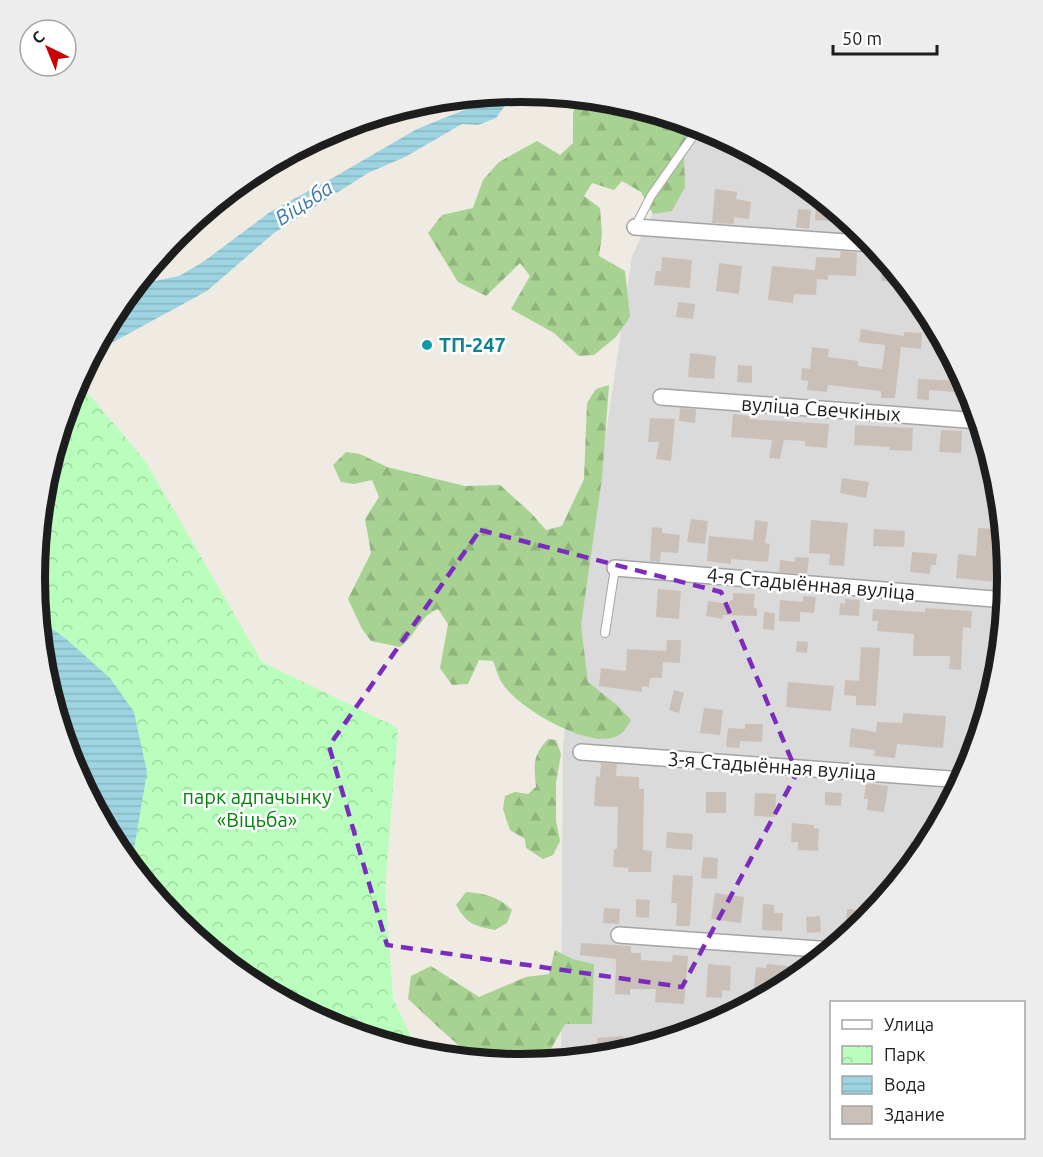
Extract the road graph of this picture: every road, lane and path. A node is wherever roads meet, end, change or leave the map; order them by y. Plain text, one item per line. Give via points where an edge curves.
1 (694, 134) edge
2 (635, 227) joint
3 (859, 243) edge
4 (661, 397) dead end
5 (971, 420) edge
6 (615, 568) joint
7 (997, 599) edge
8 (605, 633) dead end
9 (580, 752) dead end
10 (954, 779) edge
11 (619, 935) dead end
12 (821, 949) edge

1 - 2 lane via 651,196
2 - 3 street
4 - 5 street, вуліца Свечкіных
6 - 7 street, 4-я Стадыённая вуліца
6 - 8 lane
9 - 10 street, 3-я Стадыённая вуліца
11 - 12 street

